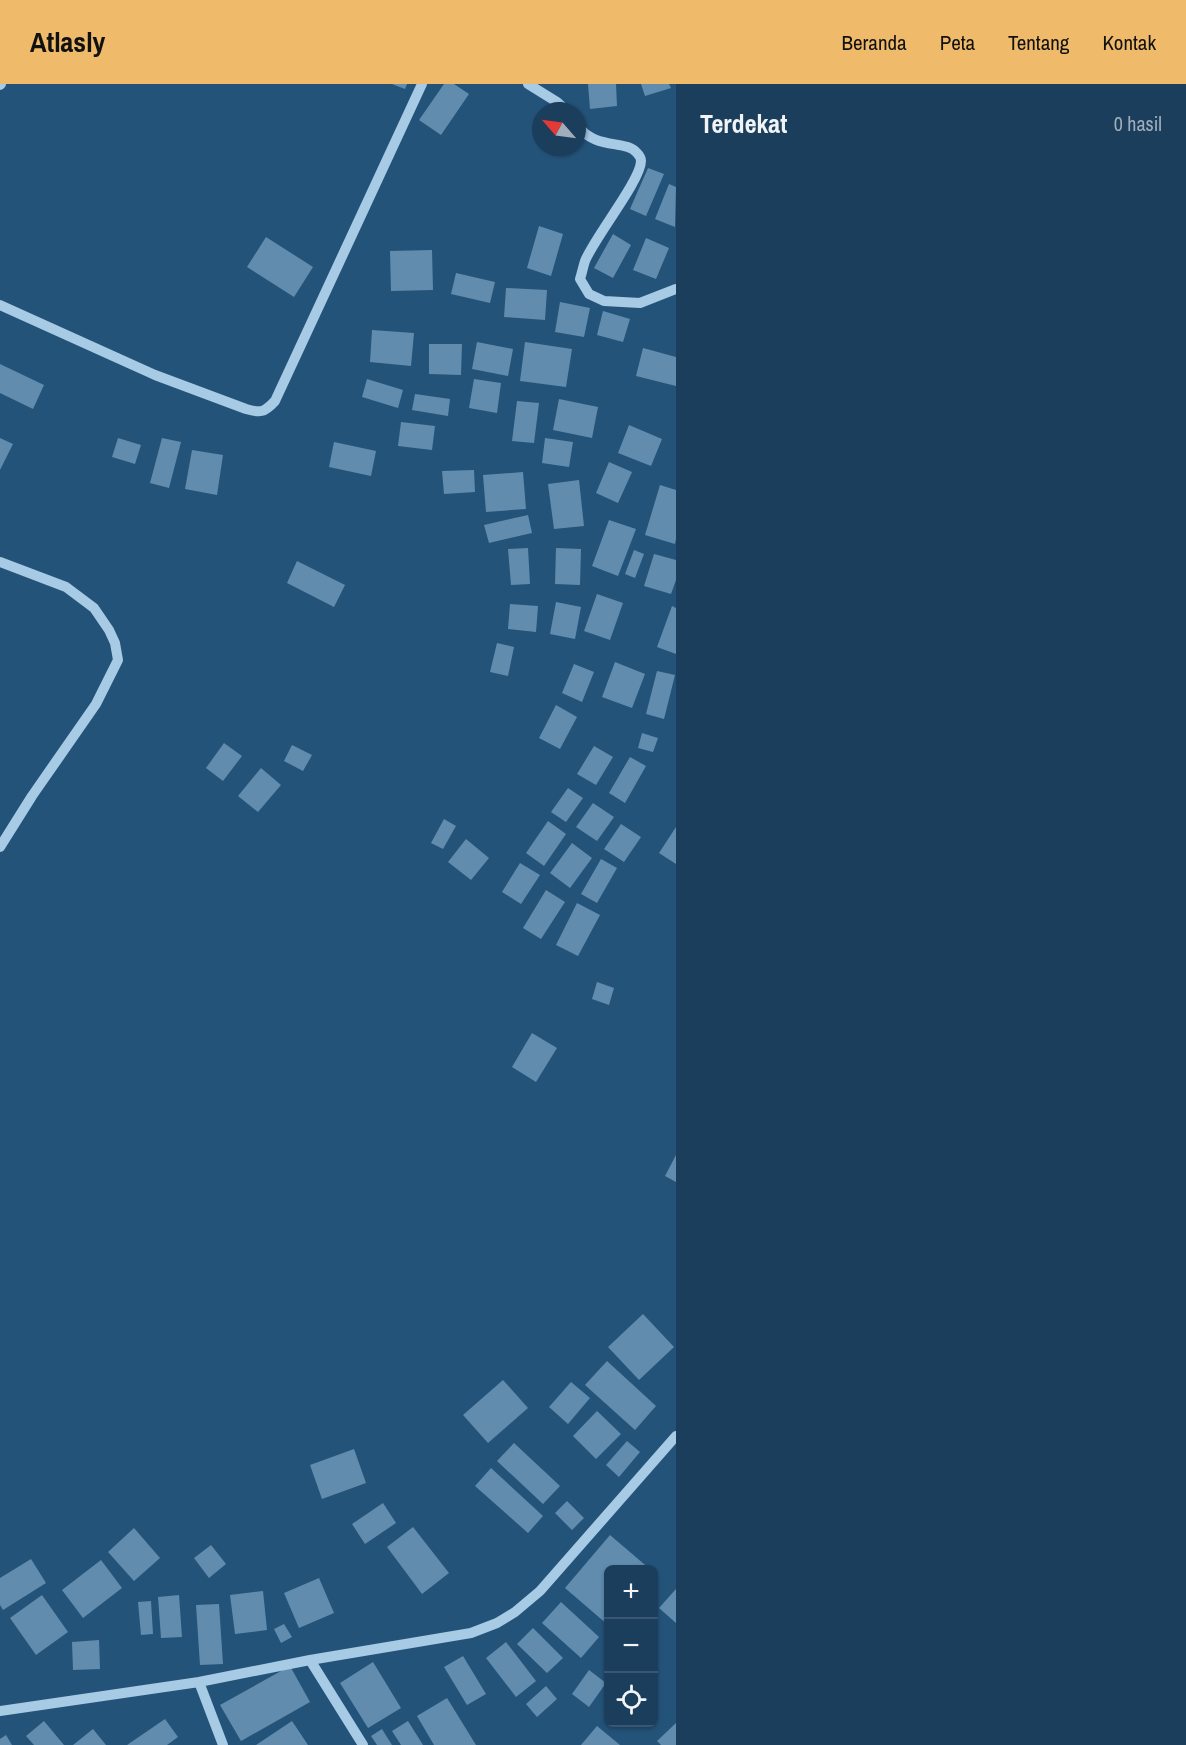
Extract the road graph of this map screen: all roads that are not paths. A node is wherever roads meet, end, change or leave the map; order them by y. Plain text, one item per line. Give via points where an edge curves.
1 (422, 84) edge
2 (528, 84) edge
3 (557, 102) edge
4 (586, 135) edge
5 (676, 289) edge
6 (0, 306) edge
7 (0, 562) edge
8 (0, 848) edge
9 (676, 1436) edge
10 (310, 1660) junction
11 (199, 1682) junction
12 (0, 1711) edge
13 (223, 1745) edge
14 (363, 1745) edge

1 - 6 street via 268,409 246,409 155,375
2 - 3 street
4 - 5 street via 600,142 634,149 641,162 635,179 585,260 580,279 589,294 604,301 640,303
7 - 8 street via 66,587 94,608 115,643 118,660 96,704
9 - 10 street via 540,1591 497,1623 471,1633
10 - 11 street
10 - 14 street
11 - 12 street
11 - 13 street

